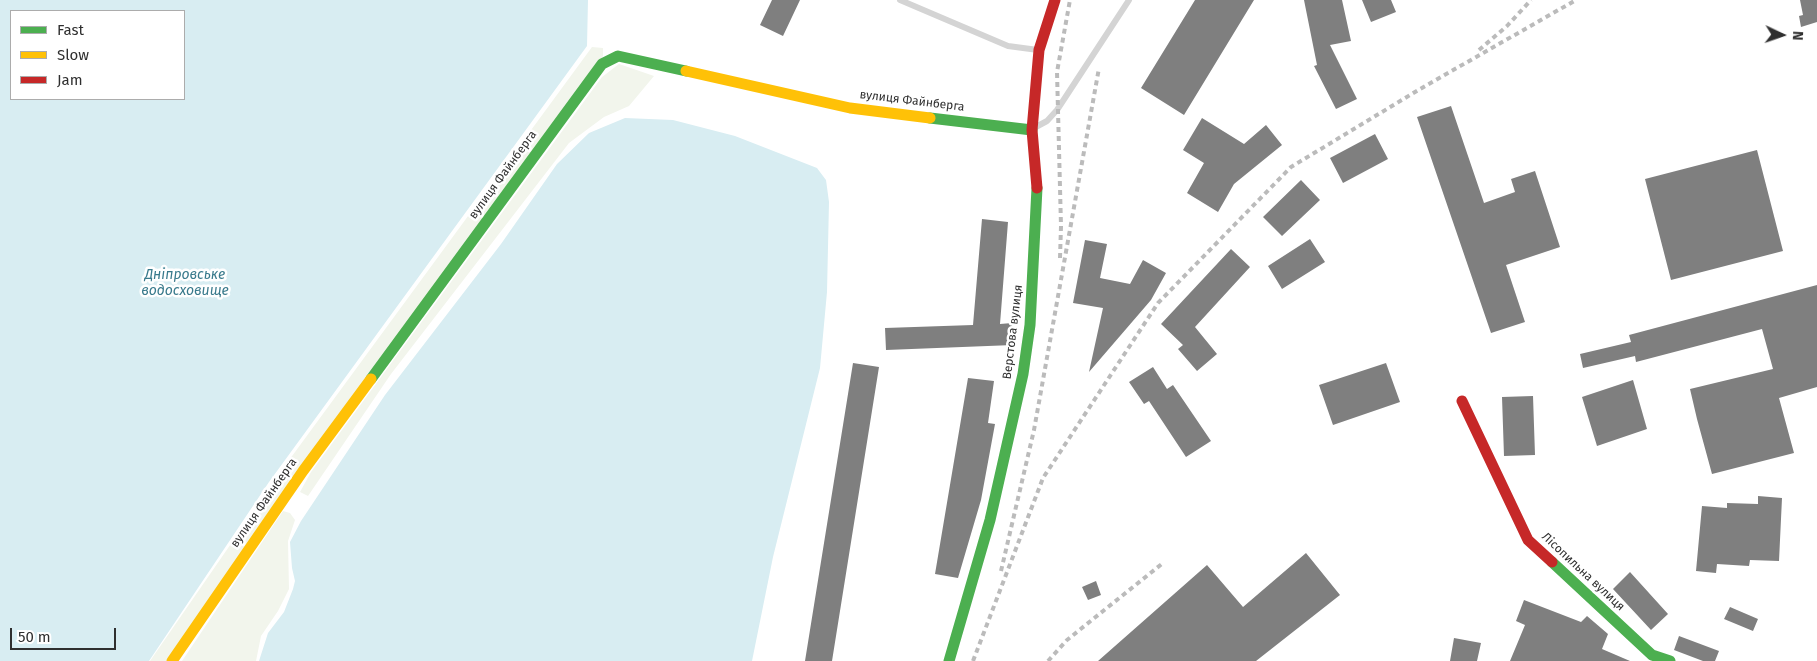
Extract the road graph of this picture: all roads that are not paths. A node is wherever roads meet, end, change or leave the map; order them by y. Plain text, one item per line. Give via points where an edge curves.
1 (900, 0) edge
2 (1055, 0) edge
3 (1129, 0) edge
4 (1039, 50) junction
5 (1032, 130) junction
6 (1462, 401) dead end
7 (172, 661) edge
8 (949, 661) edge
9 (1670, 661) edge

1 - 4 lane via 1008,46
2 - 4 street, Верстова вулиця
3 - 5 lane via 1057,110
4 - 5 street, Верстова вулиця
5 - 7 street, вулиця Файнберга via 850,108 618,56 602,64 303,471
5 - 8 street, Верстова вулиця via 1037,175 1037,222 1023,374 990,520
6 - 9 street, Лісопильна вулиця via 1528,540 1652,655

